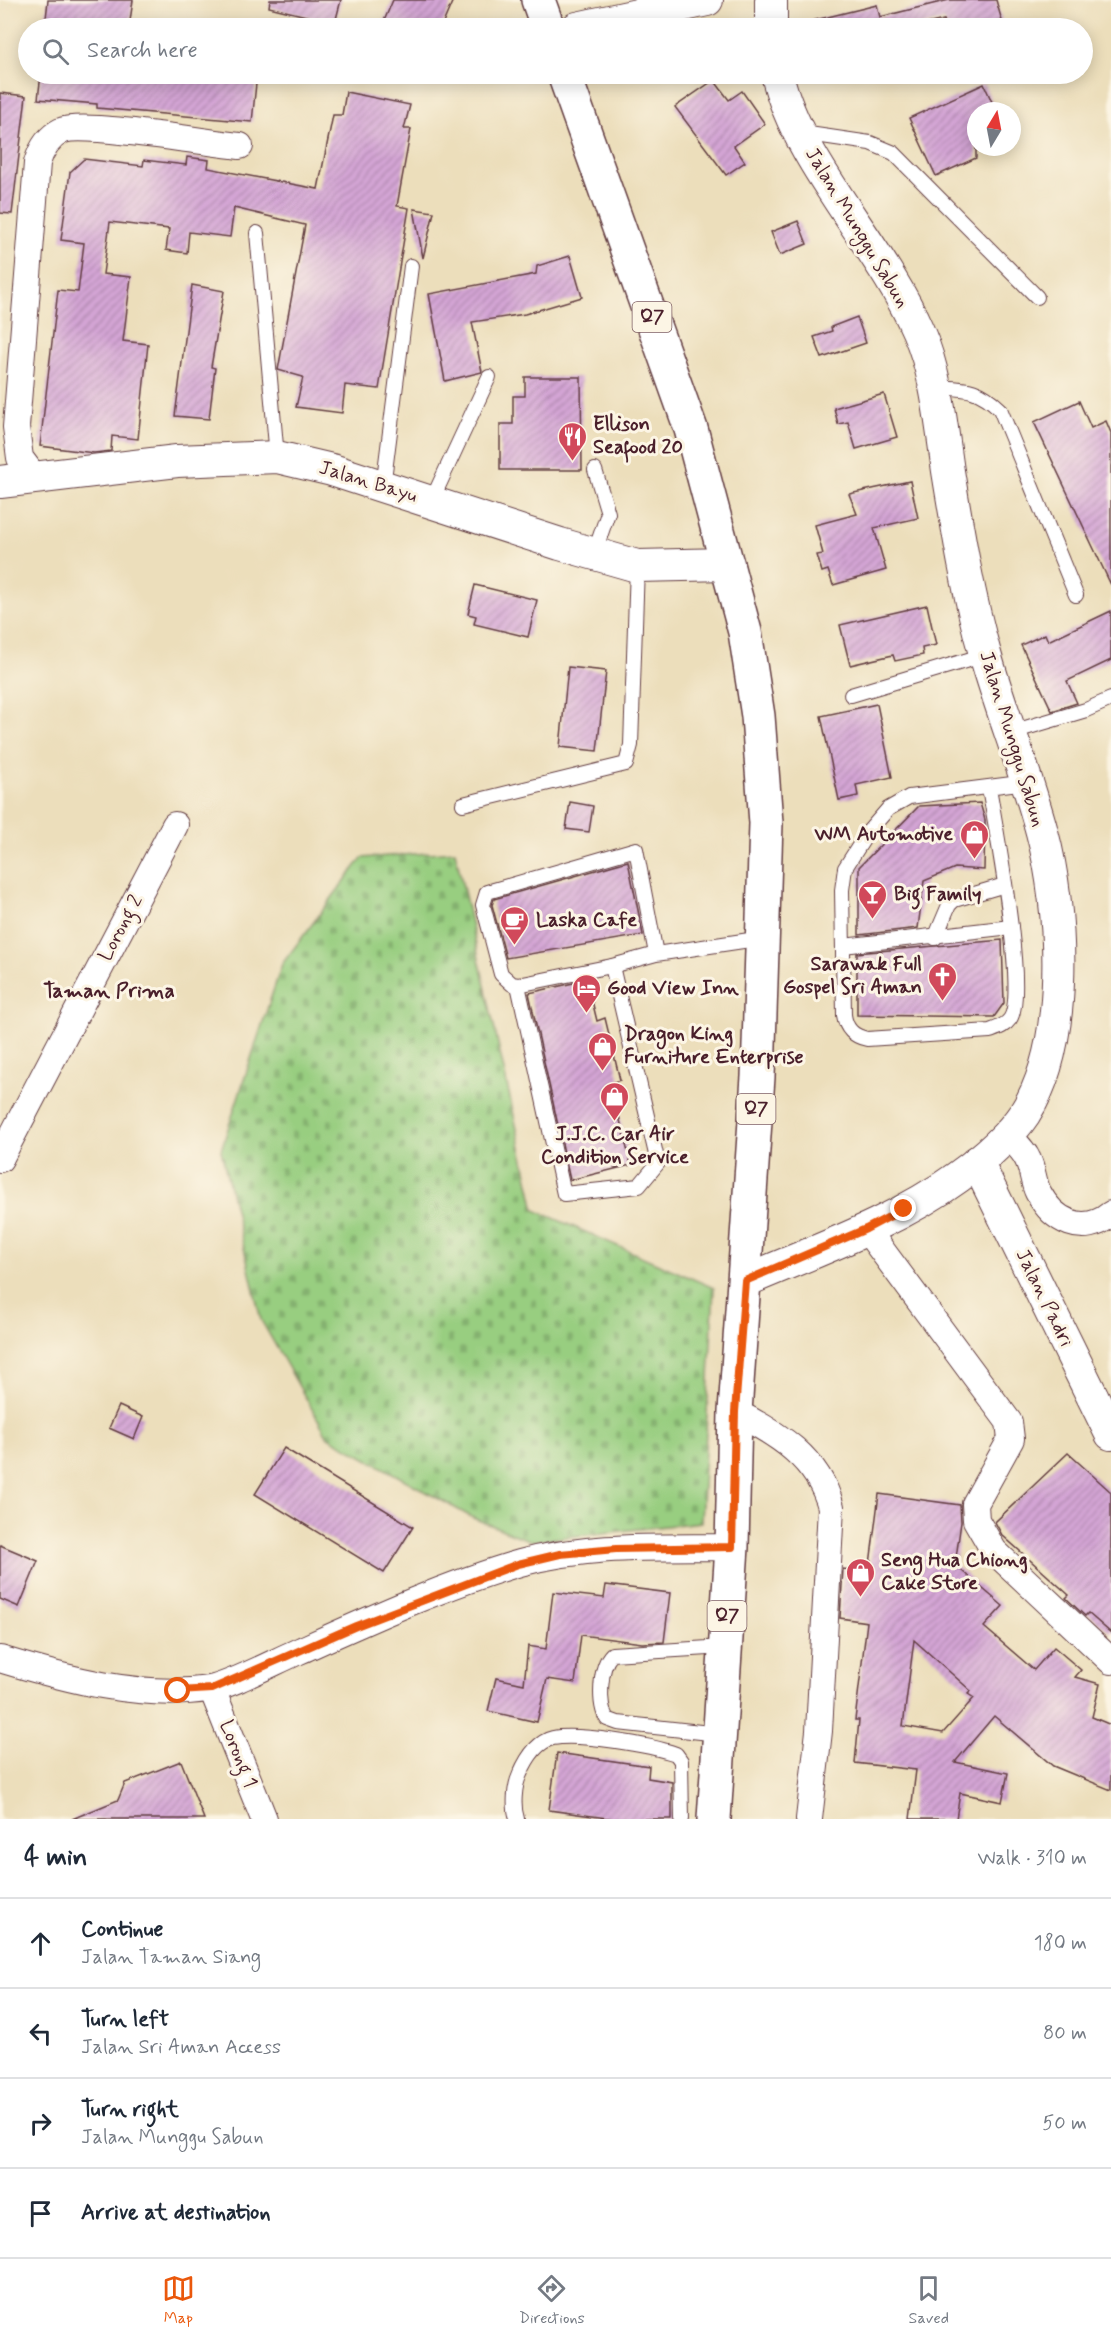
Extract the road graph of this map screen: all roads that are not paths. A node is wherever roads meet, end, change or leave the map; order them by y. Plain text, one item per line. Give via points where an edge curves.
1 (538, 0) edge
2 (707, 0) edge
3 (771, 0) edge
4 (544, 18) edge
5 (623, 18) edge
6 (771, 18) edge
7 (568, 84) edge
8 (781, 84) edge
9 (799, 132) junction
10 (240, 146) dead end
11 (257, 233) dead end
12 (411, 266) dead end
13 (1037, 297) dead end
14 (489, 377) dead end
15 (935, 387) junction
16 (277, 457) junction
17 (595, 471) dead end
18 (35, 478) junction
19 (0, 482) edge
20 (382, 487) junction
21 (431, 502) junction
22 (594, 554) junction
23 (728, 564) junction
24 (637, 566) junction
25 (1076, 595) dead end
26 (985, 655) junction
27 (851, 695) dead end
28 (1111, 699) edge
29 (1012, 732) junction
30 (1027, 782) junction
31 (989, 787) junction
32 (463, 804) dead end
33 (175, 825) dead end
34 (1005, 885) junction
35 (1011, 927) junction
36 (763, 938) junction
37 (935, 938) junction
38 (843, 946) junction
39 (656, 954) junction
40 (612, 966) junction
41 (518, 985) junction
42 (1006, 1135) junction
43 (0, 1159) edge
44 (977, 1162) junction
45 (1111, 1214) edge
46 (866, 1229) junction
47 (745, 1281) junction
48 (735, 1412) junction
49 (1111, 1434) edge
50 (732, 1547) junction
51 (725, 1647) junction
52 (0, 1659) edge
53 (1111, 1661) edge
54 (212, 1689) junction
55 (719, 1734) junction
56 (264, 1819) edge
57 (518, 1819) edge
58 (682, 1819) edge
59 (714, 1819) edge
60 (809, 1819) edge

1 - 4 main road
2 - 5 street
3 - 6 street
7 - 23 main road, Q7 via 691,429
8 - 9 street, Jalan Munggu Sabun
9 - 13 lane via 870,143 894,153
9 - 15 street, Jalan Munggu Sabun via 892,278 919,334
10 - 18 street via 75,127 50,138 41,150 16,427 20,458
11 - 16 lane
12 - 20 lane
14 - 21 lane
15 - 25 lane via 974,390 1000,409
15 - 26 street, Jalan Munggu Sabun via 961,554
16 - 18 street, Jalan Bayu via 177,461
16 - 20 street, Jalan Bayu
17 - 22 lane via 608,513
18 - 19 street, Jalan Bayu
20 - 21 street, Jalan Bayu
21 - 22 street, Jalan Bayu
22 - 24 street, Jalan Bayu
23 - 24 street, Jalan Bayu
23 - 36 main road, Q7 via 745,632 758,716 766,823
24 - 32 lane via 631,745 626,764
26 - 27 lane
26 - 29 street, Jalan Munggu Sabun
28 - 29 lane
29 - 30 street, Jalan Munggu Sabun
30 - 31 lane
30 - 42 street, Jalan Munggu Sabun via 1054,885 1057,1001 1037,1090
31 - 34 lane
31 - 38 lane via 909,797 888,809 845,868
33 - 43 street, Lorong 2
34 - 35 lane
34 - 37 lane via 954,900
35 - 37 lane
35 - 38 lane via 1015,1003 1010,1018 990,1031 858,1037 849,1031 844,1015
36 - 39 lane
36 - 47 main road, Q7
37 - 38 lane
39 - 40 lane
39 - 41 lane via 636,849 487,892 483,905 501,974
40 - 41 lane
40 - 41 lane via 658,1163 639,1186 564,1194
42 - 44 street, Jalan Munggu Sabun
42 - 45 street via 1028,1160 1037,1191 1056,1217 1084,1226
44 - 46 street, Jalan Munggu Sabun via 956,1179
44 - 49 street, Jalan Padri
46 - 47 street, Jalan Munggu Sabun
46 - 53 street via 1009,1422 1011,1439 975,1504 976,1520 994,1551
47 - 48 main road, Q7
48 - 50 main road, Q7
48 - 60 street via 787,1440 824,1485 831,1507 819,1731
50 - 51 main road, Q7
50 - 54 street via 616,1549 560,1554 518,1564 356,1626
51 - 55 main road, Q7
51 - 55 lane via 612,1654 605,1665 601,1709 607,1719 618,1723
52 - 54 street via 52,1675 128,1689
54 - 56 street, Lorong 1
55 - 59 main road, Q7
57 - 58 lane via 517,1779 526,1760 539,1745 552,1738 584,1738 676,1754 681,1761

